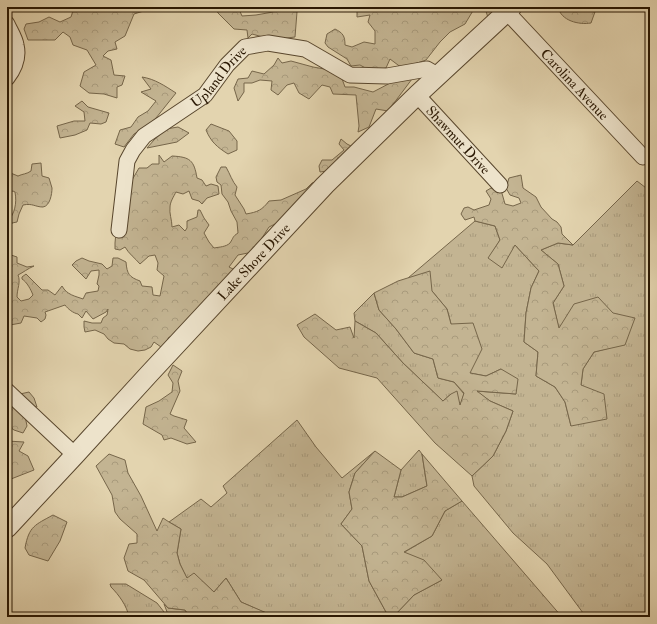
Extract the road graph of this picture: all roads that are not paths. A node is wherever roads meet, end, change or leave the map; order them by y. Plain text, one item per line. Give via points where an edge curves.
1 (510, 9) edge
2 (7, 24) edge
3 (439, 76) junction
4 (7, 78) edge
5 (417, 95) junction
6 (643, 157) dead end
7 (500, 185) dead end
8 (119, 230) dead end
9 (7, 391) edge
10 (75, 455) junction
11 (7, 528) edge

1 - 3 street, Lake Shore Drive
1 - 6 street, Carolina Avenue
2 - 4 street via 16,44 17,58
3 - 5 street, Lake Shore Drive
3 - 8 street, Upland Drive via 427,69 387,76 350,75 305,49 268,43 245,47 227,65 205,95 144,136 133,150 127,161
5 - 7 street, Shawmut Drive
5 - 10 street, Lake Shore Drive via 325,185
9 - 10 street
10 - 11 street, Lake Shore Drive

